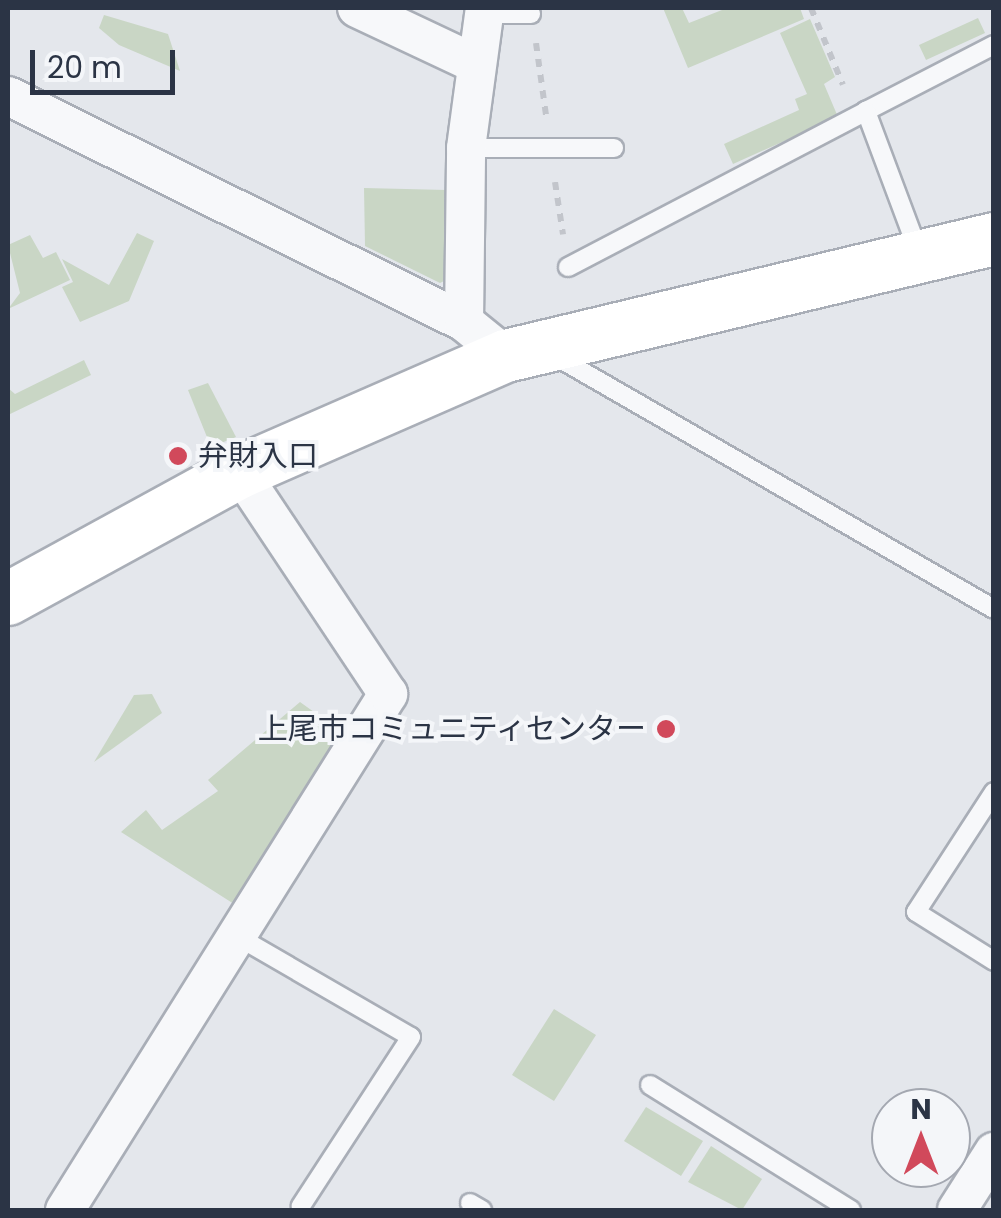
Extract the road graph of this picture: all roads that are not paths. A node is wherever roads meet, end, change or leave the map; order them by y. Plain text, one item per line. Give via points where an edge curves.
1 (357, 8) edge
2 (483, 11) edge
3 (532, 14) dead end
4 (994, 45) edge
5 (472, 62) junction
6 (8, 96) edge
7 (861, 114) junction
8 (466, 148) junction
9 (614, 148) dead end
10 (994, 239) edge
11 (920, 256) junction
12 (568, 267) dead end
13 (464, 322) junction
14 (522, 351) junction
15 (240, 472) junction
16 (8, 599) edge
17 (994, 609) edge
18 (994, 792) edge
19 (234, 935) junction
20 (994, 961) edge
21 (650, 1085) dead end
22 (994, 1152) edge
23 (301, 1206) dead end
24 (65, 1210) edge
25 (850, 1210) edge
26 (957, 1210) edge

1 - 5 street
2 - 3 lane
2 - 5 street
4 - 7 lane
5 - 8 street
6 - 13 street
7 - 11 lane
7 - 12 lane
8 - 9 lane
8 - 13 street
10 - 11 street
11 - 14 street
13 - 14 street
14 - 15 street
14 - 17 lane
15 - 16 street
15 - 19 street via 388,694
18 - 20 lane via 916,912
19 - 23 lane via 411,1037
19 - 24 street
21 - 25 lane
22 - 26 street

